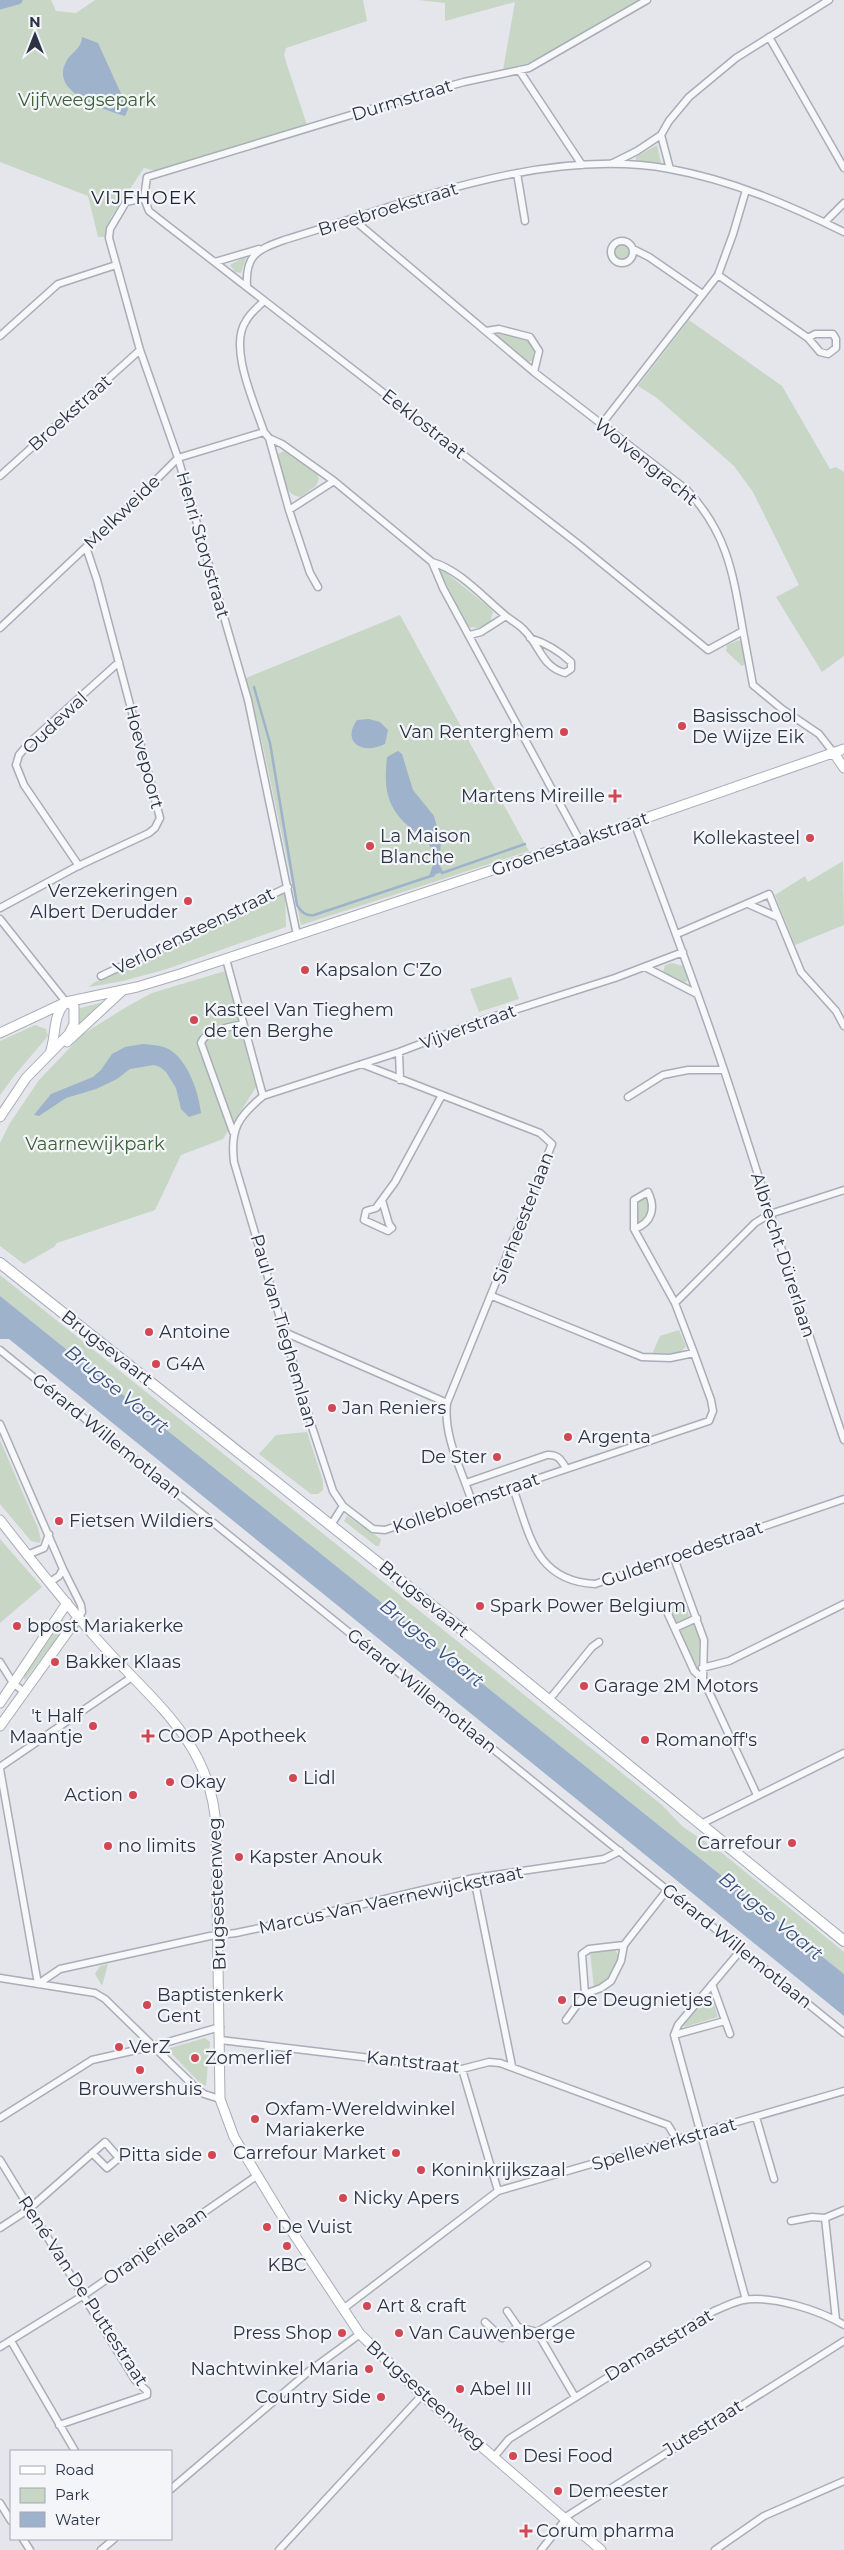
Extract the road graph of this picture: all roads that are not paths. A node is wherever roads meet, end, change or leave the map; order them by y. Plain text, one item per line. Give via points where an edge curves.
1 (647, 0) edge
2 (829, 0) edge
3 (769, 37) junction
4 (520, 70) junction
5 (661, 135) junction
6 (610, 164) junction
7 (582, 165) junction
8 (844, 168) edge
9 (670, 169) junction
10 (517, 173) junction
11 (746, 190) junction
12 (144, 198) junction
13 (844, 204) edge
14 (354, 220) junction
15 (525, 221) dead end
16 (825, 222) junction
17 (844, 232) edge
18 (261, 249) junction
19 (633, 249) dead end
20 (215, 262) junction
21 (116, 265) junction
22 (718, 275) junction
23 (247, 286) junction
24 (701, 293) junction
25 (264, 300) junction
26 (486, 331) junction
27 (0, 336) edge
28 (808, 338) dead end
29 (140, 350) junction
30 (534, 372) junction
31 (601, 425) junction
32 (266, 435) junction
33 (178, 458) junction
34 (0, 476) edge
35 (334, 481) junction
36 (290, 510) junction
37 (86, 547) junction
38 (432, 562) junction
39 (318, 587) dead end
40 (506, 616) junction
41 (0, 628) edge
42 (744, 631) junction
43 (470, 635) junction
44 (530, 638) junction
45 (119, 662) junction
46 (844, 749) edge
47 (833, 752) junction
48 (844, 768) edge
49 (634, 822) junction
50 (580, 841) junction
51 (79, 866) junction
52 (288, 887) junction
53 (748, 904) junction
54 (0, 908) edge
55 (778, 917) junction
56 (0, 919) edge
57 (677, 934) junction
58 (297, 935) junction
59 (683, 952) junction
60 (226, 959) junction
61 (645, 967) junction
62 (101, 976) dead end
63 (123, 990) junction
64 (697, 994) junction
65 (66, 1002) junction
66 (243, 1024) junction
67 (844, 1026) edge
68 (0, 1034) edge
69 (50, 1050) junction
70 (399, 1052) junction
71 (362, 1064) junction
72 (724, 1070) junction
73 (400, 1080) junction
74 (263, 1096) junction
75 (442, 1096) junction
76 (628, 1098) dead end
77 (0, 1117) edge
78 (233, 1132) junction
79 (844, 1190) edge
80 (382, 1200) junction
81 (770, 1214) junction
82 (634, 1228) junction
83 (0, 1262) edge
84 (492, 1296) junction
85 (675, 1303) junction
86 (284, 1332) junction
87 (0, 1350) edge
88 (694, 1352) junction
89 (447, 1403) junction
90 (0, 1424) edge
91 (844, 1440) edge
92 (566, 1468) junction
93 (466, 1483) junction
94 (513, 1488) junction
95 (844, 1498) edge
96 (472, 1502) junction
97 (343, 1506) junction
98 (0, 1520) edge
99 (331, 1525) junction
100 (49, 1534) junction
101 (27, 1555) junction
102 (674, 1558) junction
103 (63, 1569) junction
104 (50, 1582) junction
105 (67, 1603) junction
106 (844, 1604) edge
107 (668, 1614) dead end
108 (79, 1616) junction
109 (697, 1618) junction
110 (675, 1628) junction
111 (599, 1642) dead end
112 (0, 1662) edge
113 (702, 1668) junction
114 (132, 1677) junction
115 (703, 1679) junction
116 (13, 1683) junction
117 (24, 1692) junction
118 (549, 1700) junction
119 (0, 1703) edge
120 (0, 1726) edge
121 (844, 1754) edge
122 (0, 1768) edge
123 (757, 1795) junction
124 (701, 1824) junction
125 (620, 1851) junction
126 (474, 1878) junction
127 (668, 1890) junction
128 (219, 1935) junction
129 (844, 1942) edge
130 (624, 1945) junction
131 (741, 1950) junction
132 (0, 1978) edge
133 (38, 1984) junction
134 (712, 1984) junction
135 (586, 1994) junction
136 (566, 2020) dead end
137 (725, 2021) junction
138 (220, 2027) junction
139 (844, 2033) edge
140 (730, 2034) dead end
141 (674, 2035) junction
142 (220, 2040) junction
143 (154, 2046) junction
144 (512, 2066) junction
145 (462, 2069) junction
146 (844, 2091) edge
147 (220, 2099) junction
148 (756, 2117) junction
149 (0, 2118) edge
150 (701, 2132) junction
151 (677, 2140) junction
152 (92, 2153) dead end
153 (0, 2160) edge
154 (258, 2174) junction
155 (774, 2179) dead end
156 (498, 2191) junction
157 (29, 2209) junction
158 (844, 2210) edge
159 (825, 2218) junction
160 (792, 2221) dead end
161 (0, 2228) edge
162 (647, 2265) dead end
163 (84, 2295) junction
164 (746, 2300) junction
165 (343, 2309) junction
166 (507, 2311) dead end
167 (836, 2320) junction
168 (485, 2322) dead end
169 (844, 2325) edge
170 (518, 2327) junction
171 (537, 2332) junction
172 (360, 2334) junction
173 (11, 2341) junction
174 (844, 2341) edge
175 (0, 2348) edge
176 (422, 2395) junction
177 (575, 2397) junction
178 (59, 2425) junction
179 (74, 2450) edge
180 (494, 2456) junction
181 (844, 2482) edge
182 (172, 2488) edge
183 (0, 2503) edge
184 (10, 2519) edge
185 (565, 2519) junction
186 (113, 2540) edge
187 (101, 2550) edge
188 (279, 2550) edge
189 (541, 2550) edge
190 (601, 2550) edge
191 (715, 2550) edge

1 - 4 street, Durmstraat via 529,68
2 - 3 street
3 - 5 street via 708,79 669,121
3 - 8 street
4 - 7 street
4 - 12 street, Durmstraat via 429,91 147,177
5 - 6 street
5 - 9 street
6 - 7 street, Breebroekstraat
6 - 9 street, Breebroekstraat
7 - 10 street, Breebroekstraat
9 - 11 street, Breebroekstraat
10 - 14 street, Breebroekstraat via 473,182
10 - 15 street
11 - 16 street, Breebroekstraat
11 - 22 street
12 - 20 street, Eeklostraat via 154,215
12 - 21 street, Henri Storystraat via 126,202 110,229 108,238
13 - 16 street
14 - 18 street, Breebroekstraat
14 - 26 street, Wolvengracht
16 - 17 street, Breebroekstraat
18 - 20 street, Breebroekstraat
18 - 23 street via 248,266
19 - 24 street via 649,256
20 - 23 street, Eeklostraat
21 - 27 street via 58,284
21 - 29 street, Henri Storystraat
22 - 24 street
22 - 28 street
23 - 25 street, Eeklostraat
24 - 31 street
25 - 32 street via 245,322 238,343
25 - 42 street, Eeklostraat via 577,543 708,650
26 - 30 street, Wolvengracht
26 - 30 street via 498,329 530,337 539,350
29 - 33 street, Henri Storystraat
29 - 34 street, Broekstraat
30 - 31 street, Wolvengracht
31 - 42 street, Wolvengracht via 687,490 703,508 728,554
32 - 33 street, Melkweide
32 - 35 street
32 - 36 street
33 - 37 street, Melkweide
33 - 52 street, Henri Storystraat via 248,700
35 - 36 street
35 - 38 street
36 - 39 street via 310,573
37 - 41 street, Melkweide
37 - 45 street, Hoevepoort
38 - 40 street via 442,565
38 - 43 street
40 - 43 street
40 - 44 street
42 - 47 street, Wolvengracht via 753,685 819,734
43 - 50 street
44 - 44 street via 540,656 556,670 565,673 571,669 571,662 561,653
45 - 51 street, Hoevepoort via 160,818 156,828 149,833
45 - 51 street, Oudewal via 28,742 16,765 24,785
46 - 47 street, Groenestaakstraat
47 - 48 street
47 - 49 street, Groenestaakstraat
49 - 50 street, Groenestaakstraat
49 - 57 street, Albrecht Dürerlaan
50 - 58 street, Groenestaakstraat
51 - 54 street, Hoevepoort
52 - 58 street, Henri Storystraat
52 - 62 street, Verlorensteenstraat
53 - 55 street
53 - 55 street via 769,894
53 - 57 street
55 - 67 street via 800,972 836,1011
56 - 65 street
57 - 59 street, Albrecht Dürerlaan
58 - 60 street, Groenestaakstraat
59 - 61 street, Vijverstraat
59 - 64 street, Albrecht Dürerlaan
60 - 63 street, Groenestaakstraat
60 - 66 street
61 - 64 street
61 - 70 street, Vijverstraat via 486,1019
63 - 65 street, Groenestaakstraat
63 - 69 street, Groenestaakstraat via 70,1040
64 - 72 street, Albrecht Dürerlaan
65 - 68 street, Groenestaakstraat
65 - 69 street via 57,1012 55,1037
65 - 69 street via 74,1006 74,1024 69,1034
66 - 74 street
66 - 78 street, Paul van Tieghemlaan via 211,1034 201,1043
69 - 77 street
70 - 71 street, Vijverstraat
70 - 73 street
71 - 73 street, Sierheesterlaan
71 - 74 street, Vijverstraat
72 - 76 street via 688,1070 663,1075
72 - 81 street, Albrecht Dürerlaan
73 - 75 street, Sierheesterlaan
74 - 78 street via 246,1110
75 - 80 street
75 - 84 street, Sierheesterlaan via 540,1133 552,1144
78 - 86 street, Paul van Tieghemlaan via 234,1162
79 - 81 street
80 - 80 street via 376,1208 366,1211 364,1220 388,1231 392,1228
81 - 85 street via 755,1223
81 - 91 street, Albrecht Dürerlaan
82 - 82 street, Kollebloemstraat via 648,1221 653,1210 648,1192 634,1200
82 - 85 street, Kollebloemstraat
83 - 99 main road, Brugsevaart
84 - 88 street via 642,1357 670,1358
84 - 89 street, Sierheesterlaan
85 - 88 street, Kollebloemstraat
86 - 89 street
86 - 97 street, Paul van Tieghemlaan via 334,1491
87 - 125 street, Gérard Willemotlaan
88 - 92 street, Kollebloemstraat via 711,1400 713,1411 709,1422
89 - 93 street via 448,1431
90 - 100 street
92 - 93 street, Kollebloemstraat via 554,1454 547,1455
92 - 94 street, Kollebloemstraat
93 - 96 street
94 - 96 street, Kollebloemstraat
94 - 102 street, Guldenroedestraat via 542,1562 570,1581 595,1584
95 - 102 street, Guldenroedestraat
96 - 97 street, Kollebloemstraat via 385,1530 373,1529
97 - 99 street
98 - 101 street, Brugsesteenweg
99 - 118 main road, Brugsevaart
100 - 101 street via 44,1548
100 - 103 street
101 - 104 street, Brugsesteenweg
102 - 109 street
103 - 104 street
103 - 108 street via 82,1604
104 - 105 street, Brugsesteenweg
105 - 108 street, Brugsesteenweg
105 - 116 street
106 - 113 street via 729,1660
107 - 110 street
108 - 114 street, Brugsesteenweg
108 - 117 street
109 - 110 street
109 - 113 street via 704,1640
110 - 115 street via 694,1671
111 - 118 street
112 - 116 street
113 - 115 street
114 - 122 street
114 - 128 street, Brugsesteenweg via 178,1728 196,1753 208,1780 215,1808
115 - 123 street
116 - 117 street
116 - 119 street
117 - 120 street
118 - 124 main road, Brugsevaart
121 - 123 street
122 - 133 street
123 - 124 street
124 - 129 main road, Brugsevaart
125 - 126 street, Marcus Van Vaernewijckstraat via 604,1859
125 - 127 street, Gérard Willemotlaan
126 - 128 street, Marcus Van Vaernewijckstraat
126 - 144 street
127 - 130 street
127 - 131 street, Gérard Willemotlaan
128 - 133 street, Marcus Van Vaernewijckstraat via 60,1970
128 - 138 street, Brugsesteenweg
130 - 135 street via 621,1961 611,1981
130 - 135 street via 589,1949 582,1954
131 - 134 street
131 - 139 street, Gérard Willemotlaan
132 - 133 street
133 - 143 street via 95,1993
134 - 137 street
134 - 141 street via 678,2025
135 - 136 street
137 - 140 street
137 - 141 street
138 - 142 street, Brugsesteenweg
138 - 143 street
141 - 150 street
142 - 145 street, Kantstraat
142 - 147 street, Brugsesteenweg
143 - 147 street via 196,2088
143 - 149 street via 92,2060
144 - 145 street, Kantstraat via 489,2062
144 - 151 street, Kantstraat via 668,2125
145 - 156 street
146 - 148 street, Spellewerkstraat
147 - 154 street, Brugsesteenweg via 234,2137
148 - 150 street, Spellewerkstraat
148 - 155 street
150 - 151 street, Spellewerkstraat
150 - 164 street
151 - 156 street, Spellewerkstraat
152 - 157 street
153 - 157 street, René Van De Puttestraat
154 - 163 street, Oranjerielaan
154 - 165 street, Brugsesteenweg
156 - 165 street, Spellewerkstraat
157 - 161 street
157 - 163 street, René Van De Puttestraat
158 - 159 street
159 - 160 street
159 - 167 street
162 - 171 street
163 - 173 street, Oranjerielaan
163 - 178 street, René Van De Puttestraat via 147,2395
164 - 167 street, Damaststraat via 800,2306
164 - 177 street, Damaststraat via 714,2311
165 - 172 street, Brugsesteenweg
166 - 170 street
167 - 169 street, Damaststraat
168 - 170 street via 502,2338
170 - 171 street
171 - 177 street
172 - 176 street, Brugsesteenweg
172 - 182 street via 308,2372
173 - 175 street, Oranjerielaan
173 - 178 street
174 - 185 street, Jutestraat
176 - 180 street, Brugsesteenweg
176 - 188 street
177 - 180 street, Damaststraat via 509,2439
178 - 179 street
180 - 185 street, Brugsesteenweg
181 - 191 street via 764,2516
183 - 184 street
185 - 189 street, Jutestraat
185 - 190 street, Brugsesteenweg
186 - 187 street

